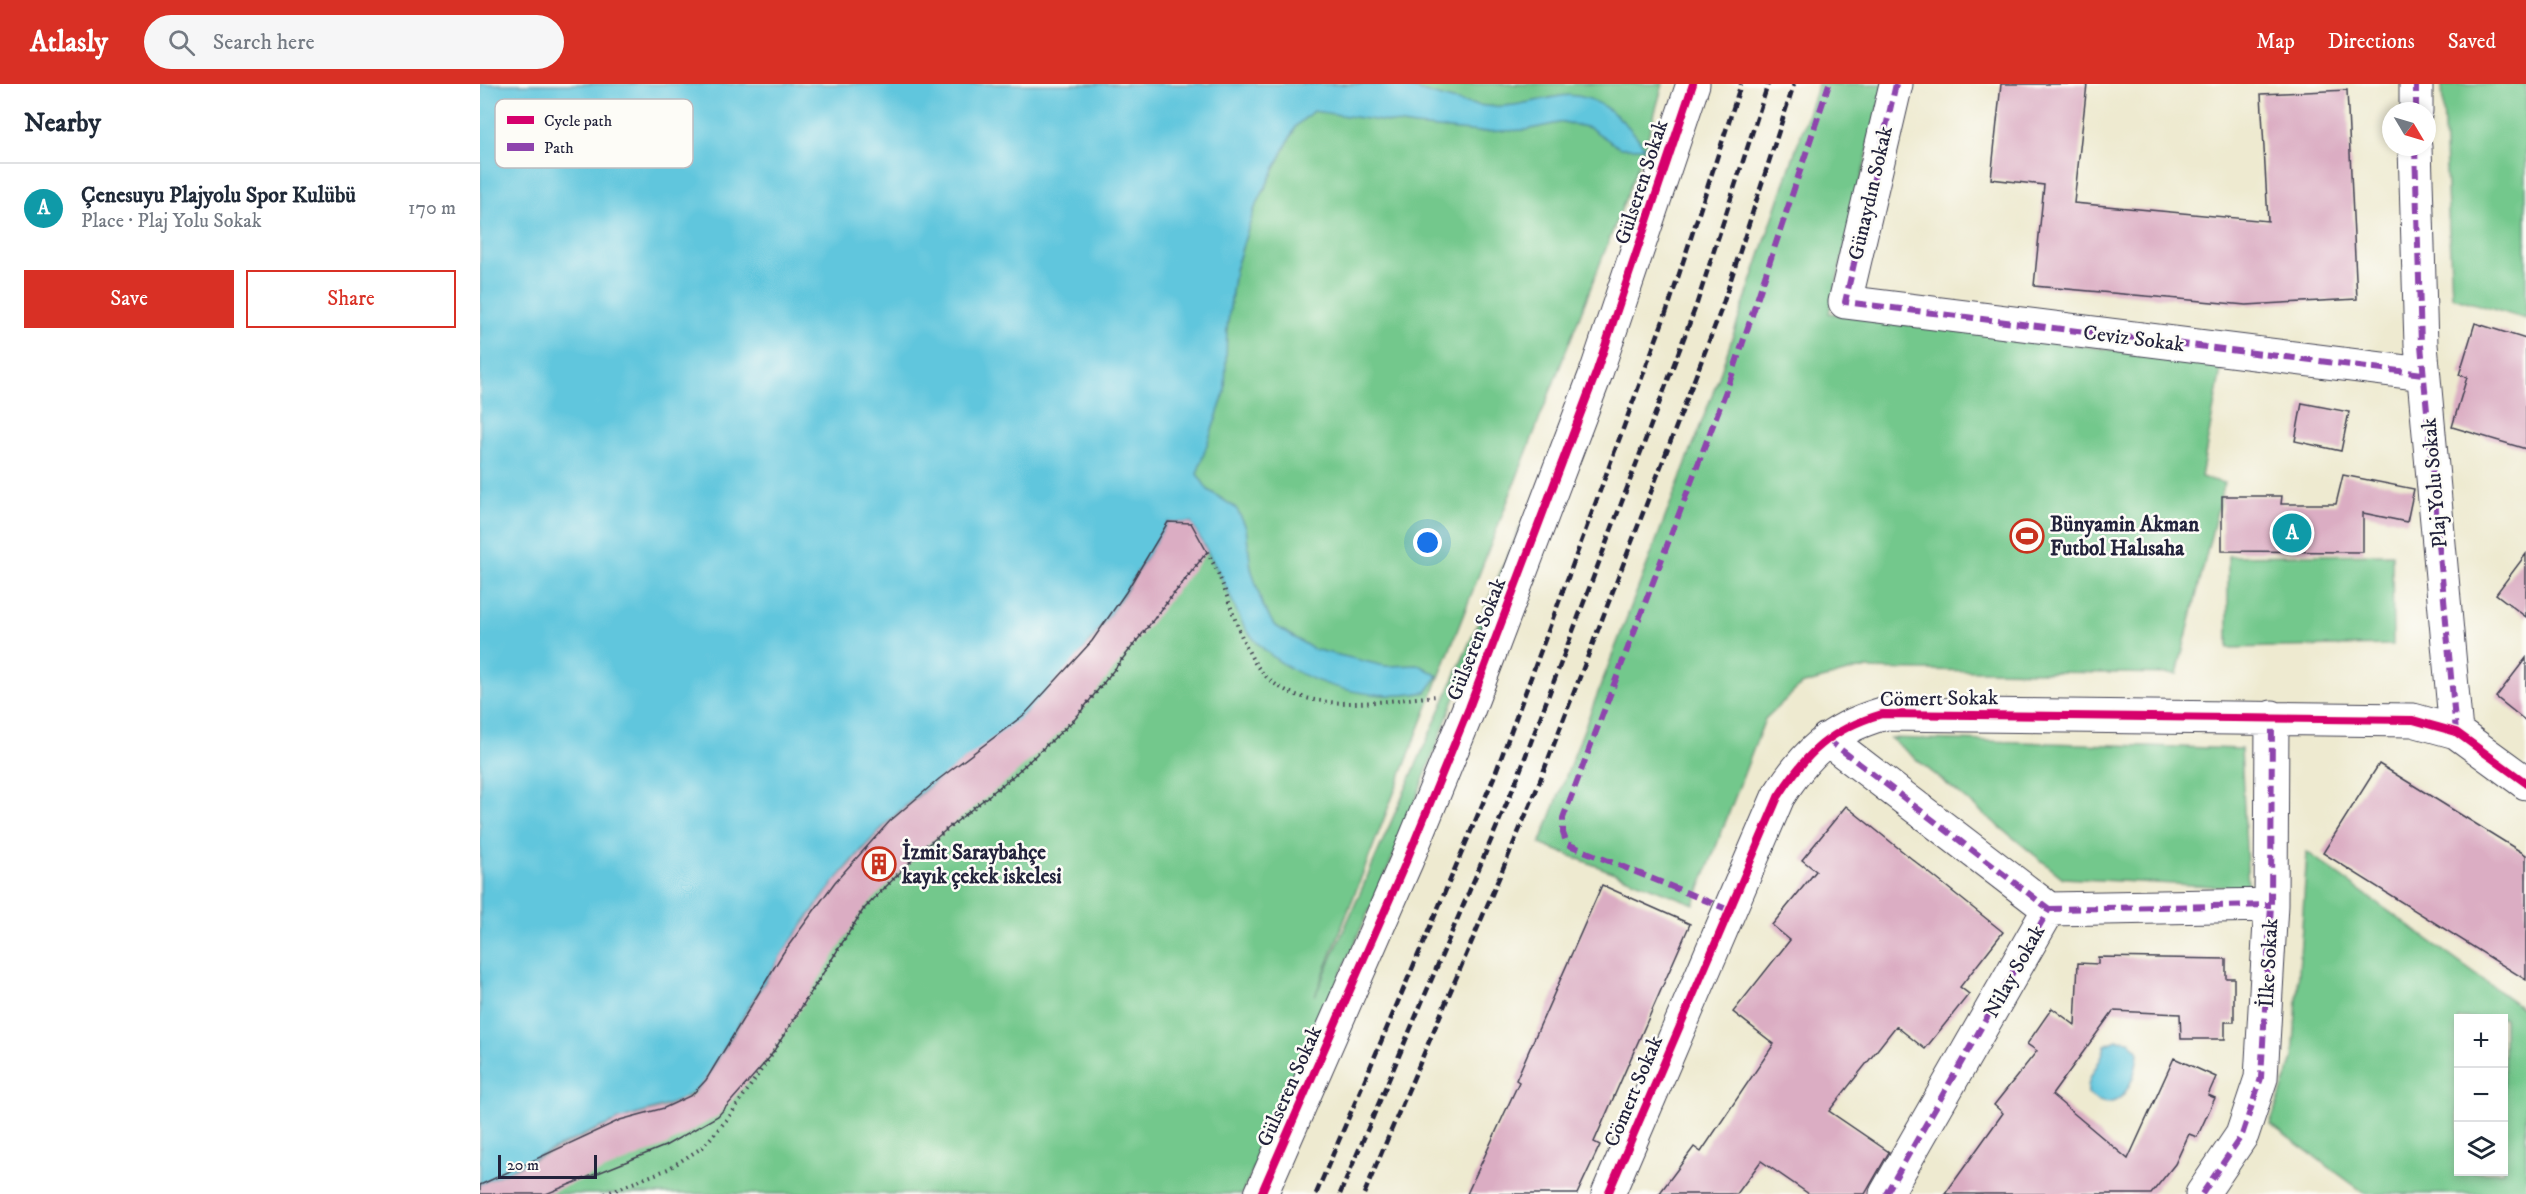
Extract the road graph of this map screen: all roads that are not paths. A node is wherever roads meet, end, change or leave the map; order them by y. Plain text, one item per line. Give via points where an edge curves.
1 (1693, 84) edge
2 (1896, 84) edge
3 (2416, 84) edge
4 (2416, 102) edge
5 (2415, 156) edge
6 (1845, 302) joint
7 (2423, 374) junction
8 (2272, 717) junction
9 (2456, 732) junction
10 (1827, 739) junction
11 (2526, 783) edge
12 (2271, 905) junction
13 (2049, 909) junction
14 (1262, 1194) edge
15 (1608, 1194) edge
16 (1886, 1194) edge
17 (2202, 1194) edge

1 - 14 street, Gülseren Sokak via 1596,373 1470,708
2 - 6 street, Günaydın Sokak
3 - 4 street
5 - 7 street, Plaj Yolu Sokak
6 - 7 street, Ceviz Sokak
7 - 9 street, Plaj Yolu Sokak
8 - 9 street, Cömert Sokak via 2413,720
8 - 10 street, Cömert Sokak via 1882,714 1850,724
8 - 12 street, İlke Sokak
9 - 11 street
10 - 13 street
10 - 15 street, Cömert Sokak via 1794,771 1778,797
12 - 13 street, Nilay Sokak
12 - 17 street, İlke Sokak via 2261,1078 2242,1135
13 - 16 street, Nilay Sokak

